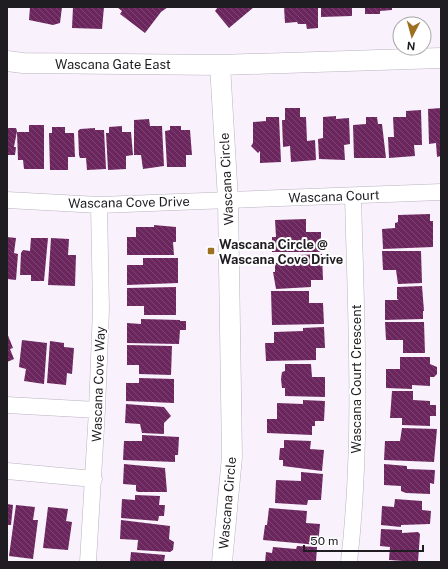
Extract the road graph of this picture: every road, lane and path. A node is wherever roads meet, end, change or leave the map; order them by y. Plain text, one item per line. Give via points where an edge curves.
1 (441, 58) edge
2 (7, 61) edge
3 (220, 65) junction
4 (441, 192) edge
5 (353, 196) junction
6 (7, 200) edge
7 (228, 200) junction
8 (99, 205) junction
9 (7, 405) edge
10 (97, 410) junction
11 (7, 471) edge
12 (94, 479) junction
13 (88, 562) edge
14 (222, 562) edge
15 (349, 562) edge

1 - 3 street
2 - 3 street, Wascana Gate East
3 - 7 street, Wascana Circle
4 - 5 street, Wascana Court
5 - 7 street, Wascana Court
5 - 15 street, Wascana Court Crescent via 358,390 354,516
6 - 8 street, Wascana Cove Drive
7 - 8 street, Wascana Cove Drive
7 - 14 street, Wascana Circle via 232,457
8 - 10 street, Wascana Cove Way via 101,309
9 - 10 street
10 - 12 street, Wascana Cove Way
11 - 12 street
12 - 13 street, Wascana Cove Way

